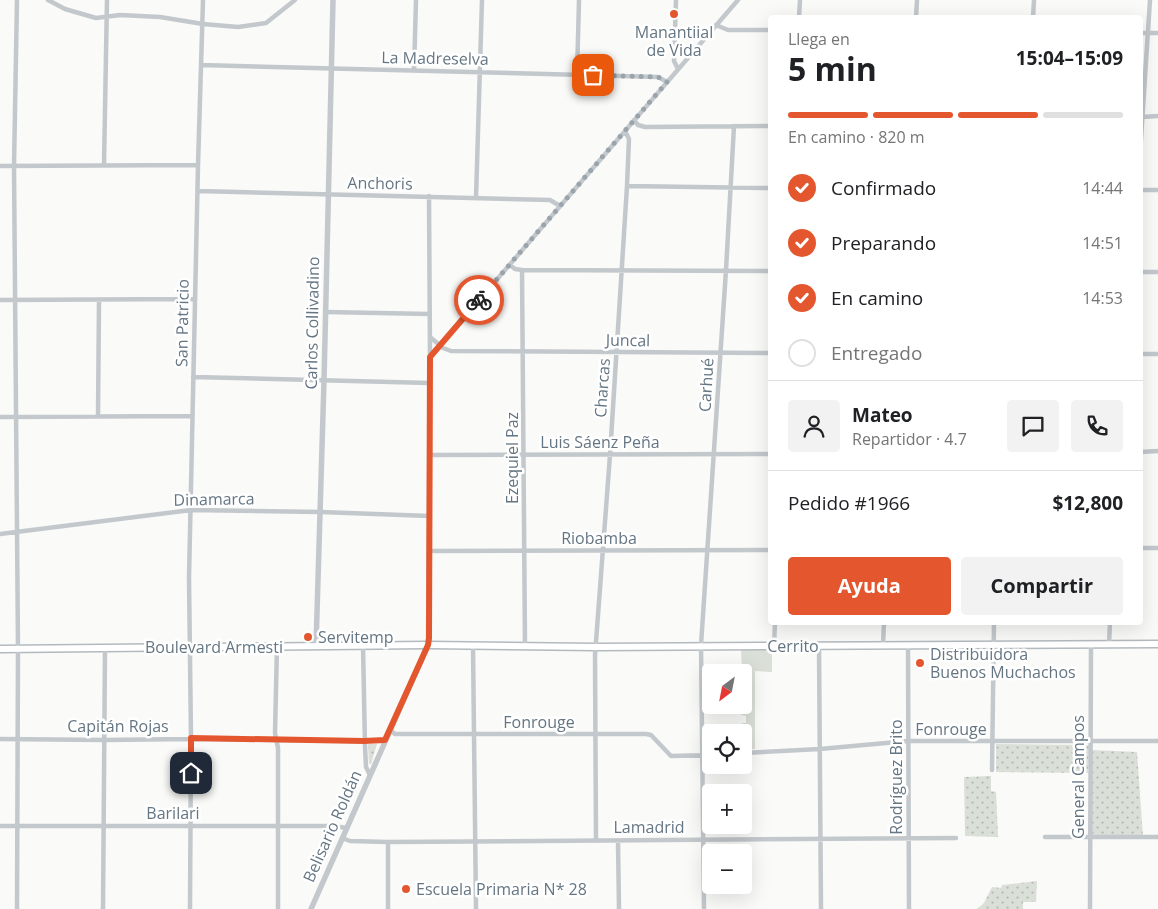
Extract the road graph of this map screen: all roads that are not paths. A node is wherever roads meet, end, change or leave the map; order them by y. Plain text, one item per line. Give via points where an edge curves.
1 (17, 0) edge
2 (48, 0) edge
3 (107, 0) edge
4 (203, 0) edge
5 (295, 0) edge
6 (332, 0) edge
7 (416, 0) edge
8 (482, 0) edge
9 (579, 0) edge
10 (676, 0) edge
11 (738, 0) edge
12 (800, 0) edge
13 (917, 0) edge
14 (1034, 0) edge
15 (1150, 0) edge
16 (799, 15) edge
17 (916, 15) edge
18 (1033, 15) edge
19 (107, 17) junction
20 (203, 24) junction
21 (716, 26) junction
22 (768, 30) edge
23 (1143, 33) edge
24 (1148, 33) junction
25 (1158, 33) edge
26 (201, 66) junction
27 (331, 69) junction
28 (678, 69) junction
29 (414, 71) junction
30 (481, 72) junction
31 (577, 75) junction
32 (667, 82) junction
33 (1143, 103) edge
34 (1158, 116) edge
35 (1143, 117) edge
36 (634, 120) junction
37 (734, 126) junction
38 (768, 126) edge
39 (624, 131) junction
40 (104, 165) junction
41 (198, 165) junction
42 (0, 166) edge
43 (14, 166) junction
44 (627, 186) junction
45 (731, 188) junction
46 (768, 188) edge
47 (198, 190) junction
48 (1143, 190) edge
49 (1158, 190) edge
50 (328, 195) junction
51 (429, 196) junction
52 (476, 198) junction
53 (560, 206) junction
54 (510, 265) junction
55 (522, 270) junction
56 (622, 270) junction
57 (726, 270) junction
58 (768, 271) edge
59 (1143, 272) edge
60 (1158, 272) edge
61 (195, 299) junction
62 (0, 300) edge
63 (16, 300) junction
64 (99, 300) junction
65 (326, 312) junction
66 (430, 314) junction
67 (430, 337) junction
68 (440, 346) junction
69 (524, 351) junction
70 (617, 352) junction
71 (720, 353) junction
72 (768, 353) edge
73 (1143, 354) edge
74 (1158, 354) edge
75 (430, 357) junction
76 (193, 377) junction
77 (324, 381) junction
78 (430, 383) junction
79 (16, 416) junction
80 (98, 416) junction
81 (192, 416) junction
82 (0, 417) edge
83 (1143, 452) edge
84 (1158, 452) edge
85 (714, 454) junction
86 (768, 454) edge
87 (430, 455) junction
88 (524, 455) junction
89 (610, 455) junction
90 (191, 510) junction
91 (321, 512) junction
92 (429, 516) junction
93 (17, 533) junction
94 (0, 534) edge
95 (1143, 548) edge
96 (1158, 548) edge
97 (708, 550) junction
98 (768, 550) edge
99 (429, 551) junction
100 (602, 551) junction
101 (525, 552) junction
102 (775, 625) edge
103 (884, 625) edge
104 (994, 625) edge
105 (1110, 625) edge
106 (993, 644) junction
107 (1091, 644) junction
108 (1109, 644) junction
109 (1158, 644) edge
110 (428, 645) junction
111 (701, 645) junction
112 (883, 645) junction
113 (908, 645) junction
114 (277, 646) junction
115 (316, 646) junction
116 (364, 646) junction
117 (473, 646) junction
118 (525, 646) junction
119 (596, 646) junction
120 (774, 646) junction
121 (819, 646) junction
122 (189, 647) junction
123 (104, 648) junction
124 (18, 649) junction
125 (0, 650) edge
126 (702, 724) edge
127 (390, 730) junction
128 (474, 734) junction
129 (596, 734) junction
130 (0, 738) edge
131 (18, 738) junction
132 (191, 738) junction
133 (104, 740) junction
134 (277, 740) junction
135 (385, 740) junction
136 (364, 741) junction
137 (908, 741) junction
138 (992, 741) junction
139 (1158, 741) edge
140 (1091, 742) junction
141 (820, 749) junction
142 (752, 753) edge
143 (702, 755) edge
144 (992, 770) dead end
145 (703, 774) edge
146 (370, 775) junction
147 (104, 825) junction
148 (0, 826) edge
149 (18, 826) junction
150 (191, 826) junction
151 (278, 826) junction
152 (347, 828) junction
153 (1046, 837) dead end
154 (1091, 837) junction
155 (1158, 837) edge
156 (342, 838) junction
157 (909, 838) junction
158 (956, 838) dead end
159 (821, 839) junction
160 (596, 840) junction
161 (703, 840) junction
162 (475, 841) junction
163 (618, 841) junction
164 (388, 842) junction
165 (17, 909) edge
166 (103, 909) edge
167 (190, 909) edge
168 (278, 909) edge
169 (311, 909) edge
170 (388, 909) edge
171 (476, 909) edge
172 (619, 909) edge
173 (704, 909) edge
174 (822, 909) edge
175 (910, 909) edge
176 (1090, 909) edge

1 - 43 street
2 - 19 street via 81,15
3 - 19 street
4 - 20 street, San Patricio
5 - 20 street via 266,23 238,27
6 - 27 street, Carlos Collivadino
7 - 29 street
8 - 30 street
9 - 31 street
10 - 28 street via 674,60
11 - 21 street
12 - 16 street
13 - 17 street
14 - 18 street
15 - 24 street
19 - 20 street via 160,17
19 - 40 street
20 - 26 street, San Patricio
21 - 22 street via 728,30
21 - 28 street
23 - 24 street
24 - 25 street
24 - 33 street
26 - 27 street, La Madreselva
26 - 41 street, San Patricio
27 - 29 street, La Madreselva
27 - 50 street, Carlos Collivadino
28 - 32 street
29 - 30 street, La Madreselva
30 - 31 street, La Madreselva
30 - 52 street
31 - 32 street, La Madreselva via 658,77
32 - 36 street
34 - 35 street
36 - 37 street via 645,127
36 - 39 street
37 - 38 street
37 - 45 street, Carhué
39 - 44 street, Charcas via 628,139
39 - 53 street
40 - 41 street
40 - 43 street
41 - 47 street, San Patricio
42 - 43 street
43 - 63 street
44 - 45 street
44 - 56 street, Charcas
45 - 46 street
45 - 57 street, Carhué
47 - 50 street, Anchoris
47 - 61 street, San Patricio
48 - 49 street
50 - 51 street, Anchoris
50 - 65 street, Carlos Collivadino
51 - 52 street, Anchoris
51 - 66 street
52 - 53 street, Anchoris via 550,200
53 - 54 street
54 - 55 street
54 - 68 street
55 - 56 street
55 - 69 street, Ezequiel Paz
56 - 57 street
56 - 70 street, Charcas
57 - 58 street
57 - 71 street, Carhué
59 - 60 street
61 - 64 street
61 - 76 street, San Patricio
62 - 63 street
63 - 64 street
63 - 79 street
64 - 80 street
65 - 66 street
65 - 77 street, Carlos Collivadino
66 - 67 street
67 - 68 street
67 - 75 street
68 - 69 street, Juncal via 451,351
68 - 75 street
69 - 70 street, Juncal
69 - 88 street, Ezequiel Paz
70 - 71 street, Juncal
70 - 89 street, Charcas
71 - 72 street, Juncal
71 - 85 street, Carhué
73 - 74 street
75 - 78 street
76 - 77 street
76 - 81 street, San Patricio
77 - 78 street
77 - 91 street, Carlos Collivadino
78 - 87 street
79 - 80 street
79 - 82 street
79 - 93 street
80 - 81 street
81 - 90 street, San Patricio
83 - 84 street
85 - 86 street, Luis Sáenz Peña
85 - 89 street, Luis Sáenz Peña
85 - 97 street, Carhué
87 - 88 street, Luis Sáenz Peña
87 - 92 street
88 - 89 street, Luis Sáenz Peña
88 - 101 street, Ezequiel Paz
89 - 100 street, Charcas
90 - 91 street, Dinamarca
90 - 93 street, Dinamarca
90 - 122 street, San Patricio
91 - 92 street, Dinamarca
91 - 115 street, Carlos Collivadino
92 - 99 street
93 - 94 street, Dinamarca
93 - 124 street
95 - 96 street
97 - 98 street, Riobamba
97 - 100 street, Riobamba
97 - 111 street, Carhué
99 - 101 street, Riobamba
99 - 110 street
100 - 101 street, Riobamba
100 - 119 street, Charcas
101 - 118 street, Ezequiel Paz
102 - 120 street
103 - 112 street
104 - 106 street
105 - 108 street
106 - 107 main road, Cerrito
106 - 113 main road, Cerrito
106 - 138 street
107 - 108 main road, Cerrito
107 - 140 street, General Campos
108 - 109 main road, Cerrito
110 - 116 main road, Boulevard Armesti
110 - 117 main road, Cerrito
110 - 127 street, Belisario Roldán
111 - 119 main road, Cerrito
111 - 120 main road, Cerrito
111 - 126 street, Carhué
112 - 113 main road, Cerrito
112 - 121 main road, Cerrito
113 - 137 street, Rodríguez Brito
114 - 115 main road, Boulevard Armesti
114 - 122 main road, Boulevard Armesti
114 - 134 street
115 - 116 main road, Boulevard Armesti
116 - 136 street
117 - 118 main road, Cerrito
117 - 128 street
118 - 119 main road, Cerrito
119 - 129 street, Charcas
120 - 121 main road, Cerrito
121 - 141 street
122 - 123 main road, Boulevard Armesti
122 - 132 street, San Patricio
123 - 124 main road, Boulevard Armesti
123 - 133 street
124 - 125 main road, Boulevard Armesti
124 - 131 street
127 - 128 street, Fonrouge via 395,734
127 - 135 street, Belisario Roldán
128 - 129 street, Fonrouge
128 - 162 street
129 - 143 street, Fonrouge via 646,734 651,735 671,756
129 - 160 street, Charcas
130 - 131 street, Capitán Rojas
131 - 133 street, Capitán Rojas
131 - 149 street
132 - 133 street, Capitán Rojas
132 - 134 street, Capitán Rojas
132 - 150 street, San Patricio
133 - 147 street
134 - 136 street, Capitán Rojas
134 - 151 street
135 - 136 street, Capitán Rojas
135 - 146 street, Belisario Roldán
136 - 146 street via 366,767
137 - 138 street, Fonrouge
137 - 141 street, Fonrouge
137 - 157 street, Rodríguez Brito
138 - 140 street, Fonrouge
138 - 144 street
139 - 140 street, Fonrouge
140 - 154 street, General Campos
141 - 142 street, Fonrouge
141 - 159 street
145 - 161 street, Carhué
146 - 152 street, Belisario Roldán
147 - 149 street, Barilari
147 - 150 street, Barilari
147 - 166 street
148 - 149 street, Barilari
149 - 165 street
150 - 151 street, Barilari
150 - 167 street, San Patricio
151 - 152 street, Barilari
151 - 168 street
152 - 156 street, Belisario Roldán
153 - 154 street
154 - 155 street
154 - 176 street, General Campos
156 - 164 street, Lamadrid via 350,842
156 - 169 street, Belisario Roldán
157 - 158 street, Lamadrid
157 - 159 street, Lamadrid
157 - 175 street, Rodríguez Brito
159 - 161 street, Lamadrid
159 - 174 street
160 - 162 street, Lamadrid
160 - 163 street, Lamadrid
161 - 163 street, Lamadrid
161 - 173 street, Carhué
162 - 164 street, Lamadrid
162 - 171 street
163 - 172 street
164 - 170 street

